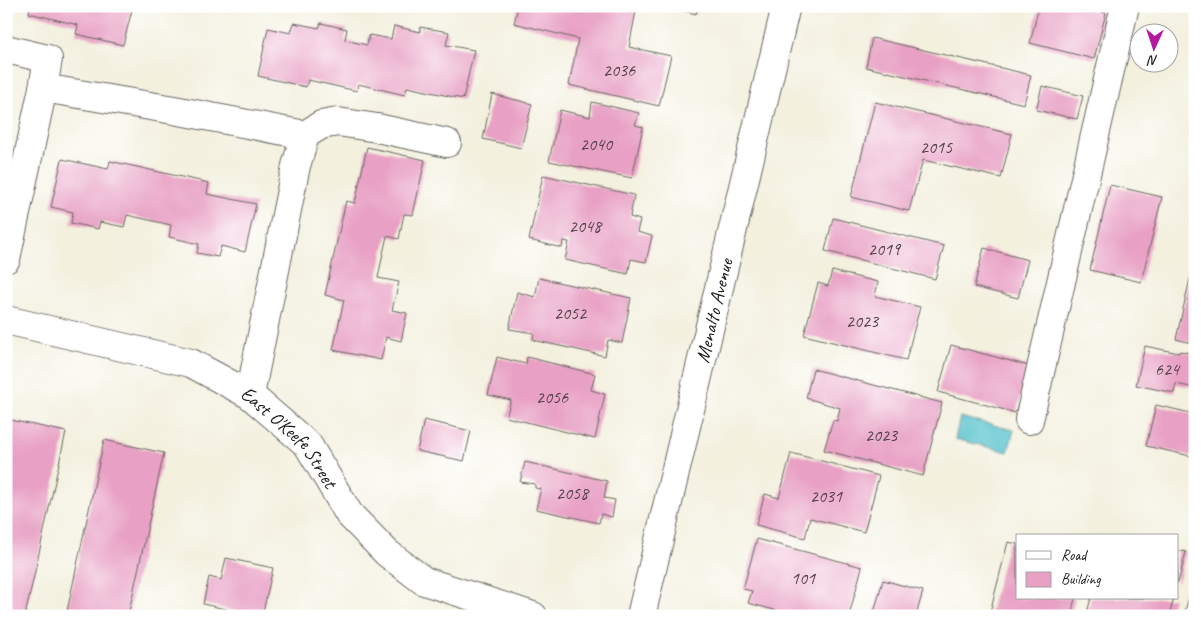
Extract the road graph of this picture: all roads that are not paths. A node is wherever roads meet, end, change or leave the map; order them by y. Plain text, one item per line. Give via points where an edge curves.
1 (786, 6) edge
2 (1125, 6) edge
3 (6, 49) edge
4 (43, 88) junction
5 (305, 135) junction
6 (447, 143) dead end
7 (6, 259) edge
8 (6, 320) edge
9 (250, 395) junction
10 (1029, 420) dead end
11 (533, 616) edge
12 (641, 616) edge

1 - 12 street, Menalto Avenue
2 - 10 street
3 - 4 street via 48,58
4 - 5 street
4 - 7 street
5 - 6 street via 321,126 338,122
5 - 9 street via 286,210
8 - 9 street, East O'Keefe Street via 191,363
9 - 11 street, East O'Keefe Street via 308,446 349,514 387,554 424,581

